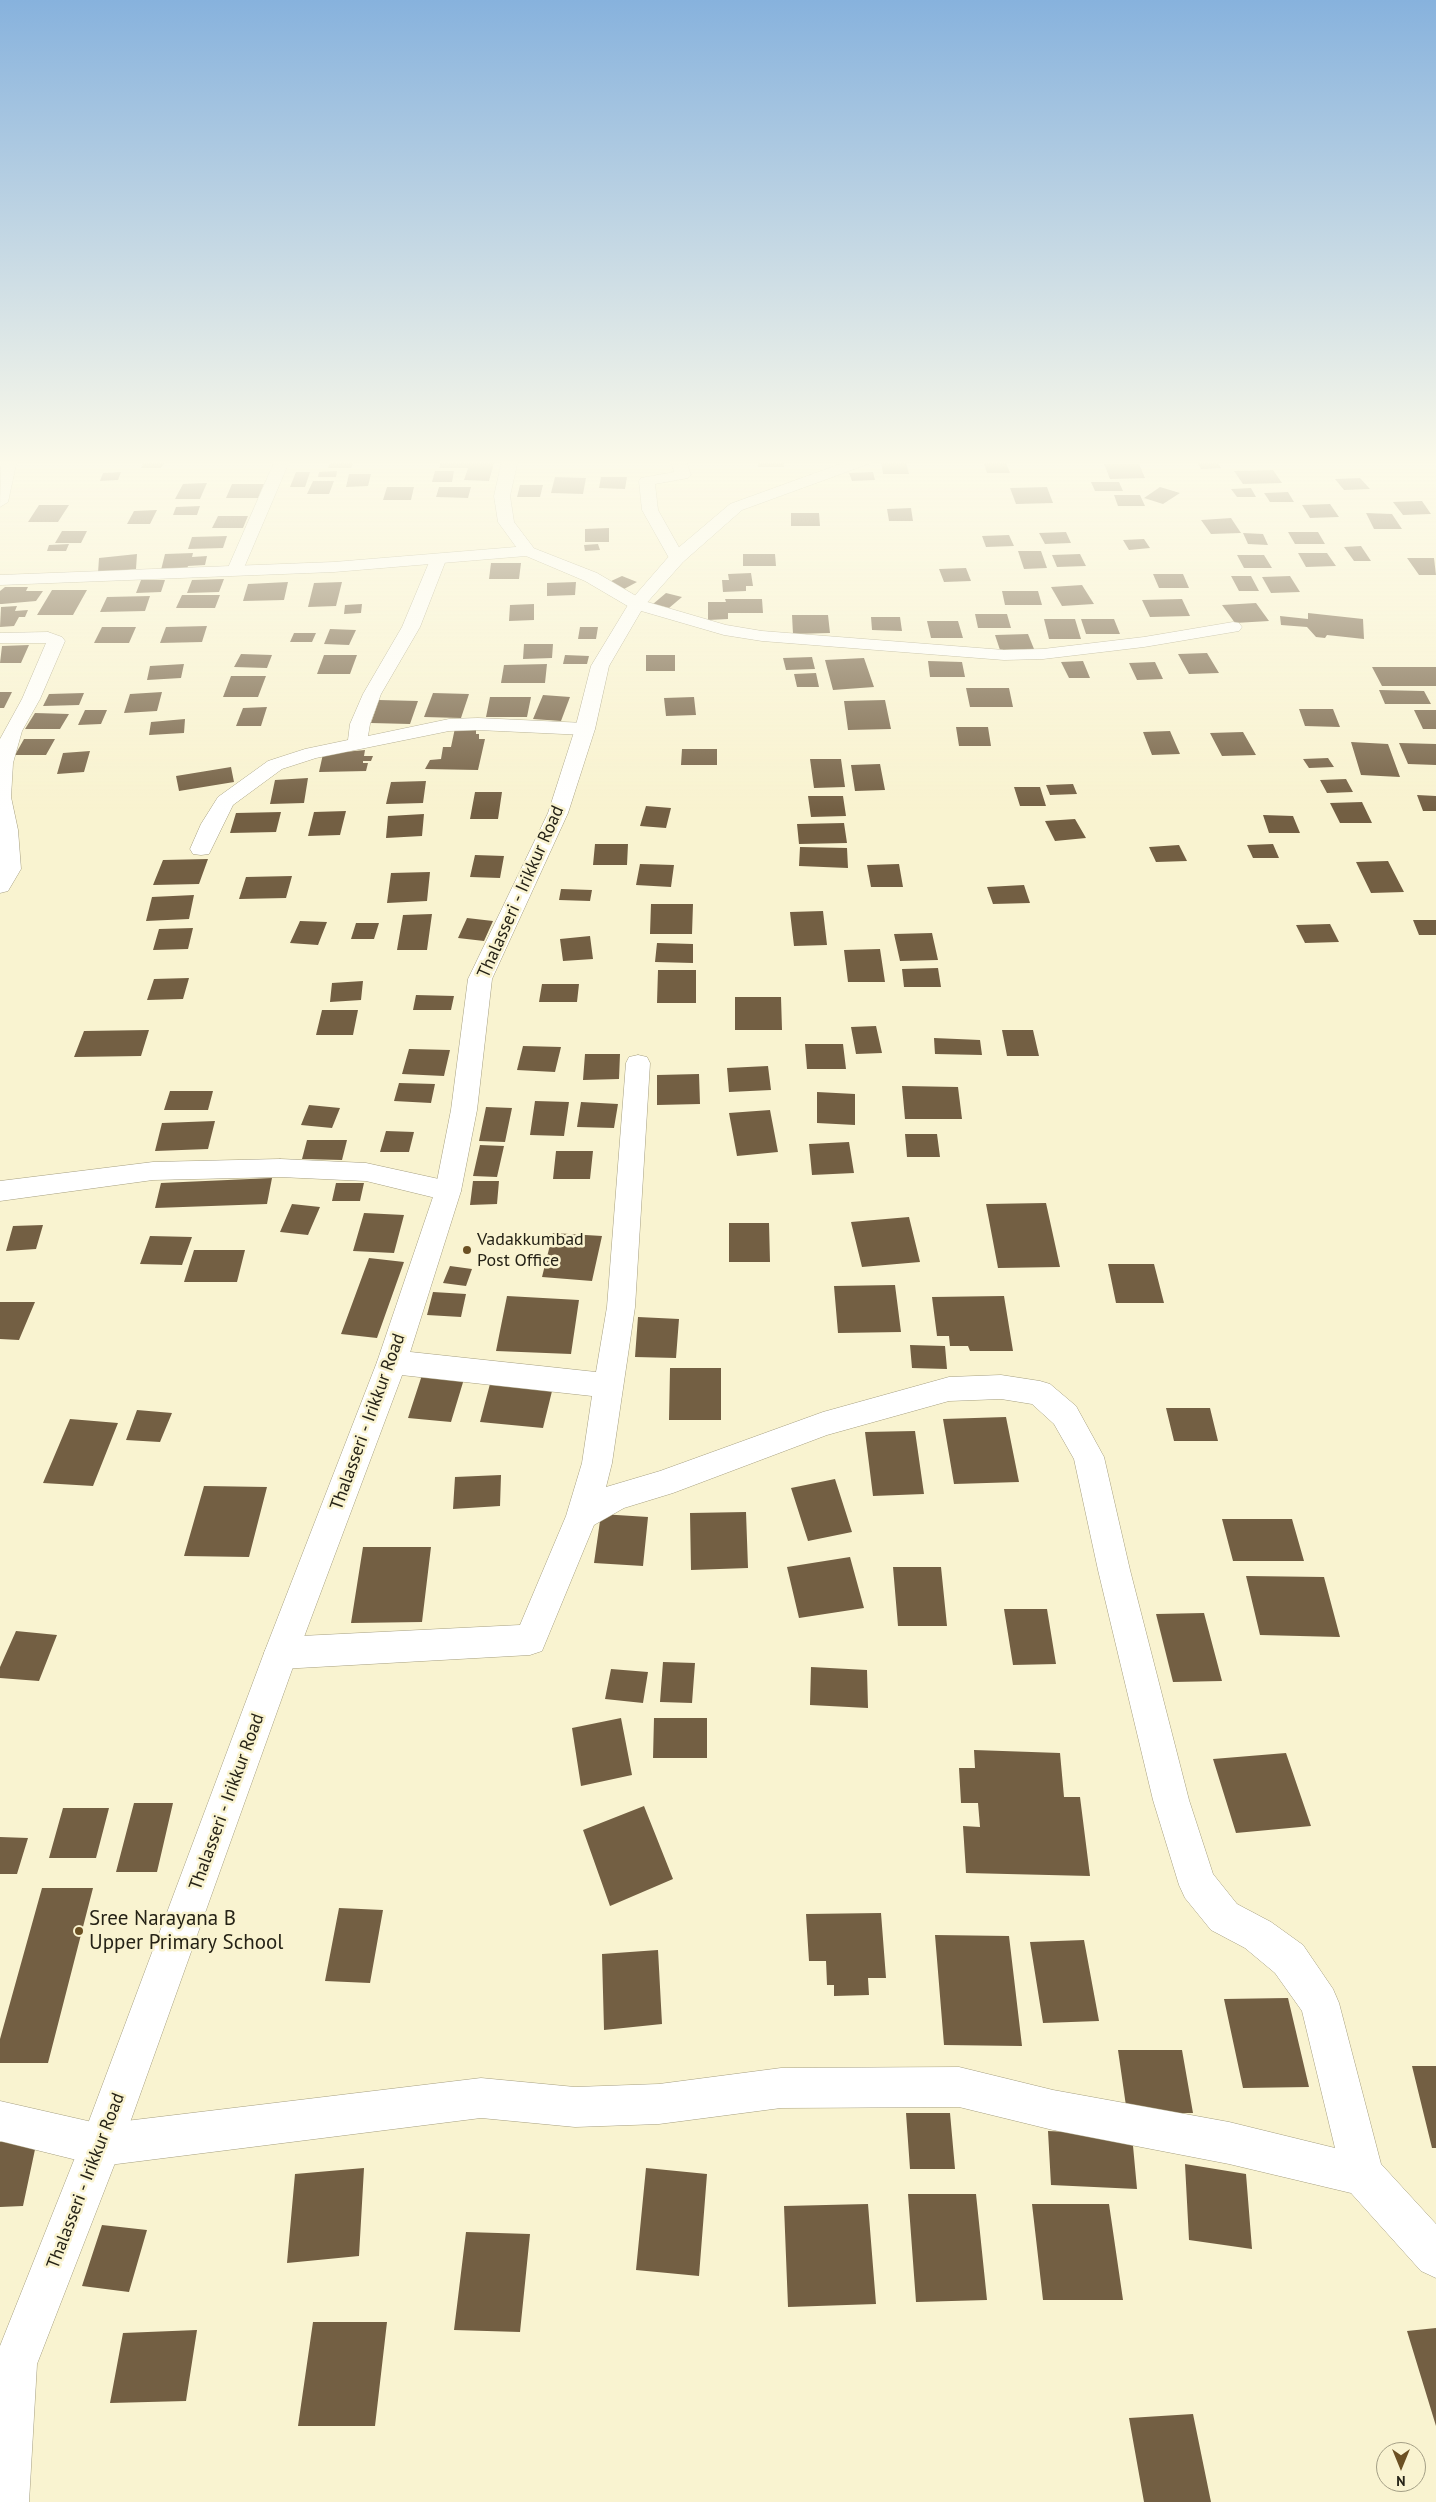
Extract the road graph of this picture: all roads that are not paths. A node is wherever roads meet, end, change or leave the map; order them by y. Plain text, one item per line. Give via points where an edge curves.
1 (76, 577) edge
2 (431, 577) edge
3 (590, 577) edge
4 (661, 577) edge
5 (0, 580) edge
6 (638, 604) junction
7 (1233, 626) dead end
8 (0, 638) edge
9 (585, 728) junction
10 (357, 743) junction
11 (201, 849) dead end
12 (0, 886) edge
13 (638, 1063) dead end
14 (0, 1191) edge
15 (448, 1191) junction
16 (392, 1362) junction
17 (610, 1386) junction
18 (582, 1516) junction
19 (282, 1653) junction
20 (0, 2121) edge
21 (101, 2145) junction
22 (1363, 2175) junction
23 (1436, 2256) edge
24 (6, 2502) edge

1 - 5 street
2 - 10 street via 411,628 372,694 360,724
3 - 6 street
4 - 6 street, Thalasseri - Irikkur Road
6 - 7 street via 724,630 762,636 1004,655 1043,654 1144,642
6 - 9 street, Thalasseri - Irikkur Road via 600,666
8 - 12 street via 48,637 56,641 32,699 12,731 3,764 1,798 8,830 10,869
9 - 10 street via 449,725
9 - 15 street, Thalasseri - Irikkur Road via 558,813 480,979 464,1110
10 - 11 street via 312,752 275,765 251,780 226,801 211,824
13 - 17 street via 621,1307
14 - 15 street via 153,1171 280,1168 366,1172
15 - 16 street, Thalasseri - Irikkur Road
16 - 17 street
16 - 19 street, Thalasseri - Irikkur Road
17 - 18 street via 597,1463
18 - 19 street via 530,1640
18 - 22 street via 616,1497 662,1484 823,1424 949,1389 1001,1387 1040,1393 1065,1415 1089,1457 1171,1800 1198,1885 1224,1918 1258,1935 1288,1959 1319,2003
19 - 21 street, Thalasseri - Irikkur Road
20 - 21 street
21 - 22 street via 481,2098 575,2107 659,2104 781,2088 959,2087 1053,2110 1230,2143
21 - 24 street, Thalasseri - Irikkur Road via 15,2364
22 - 23 street

